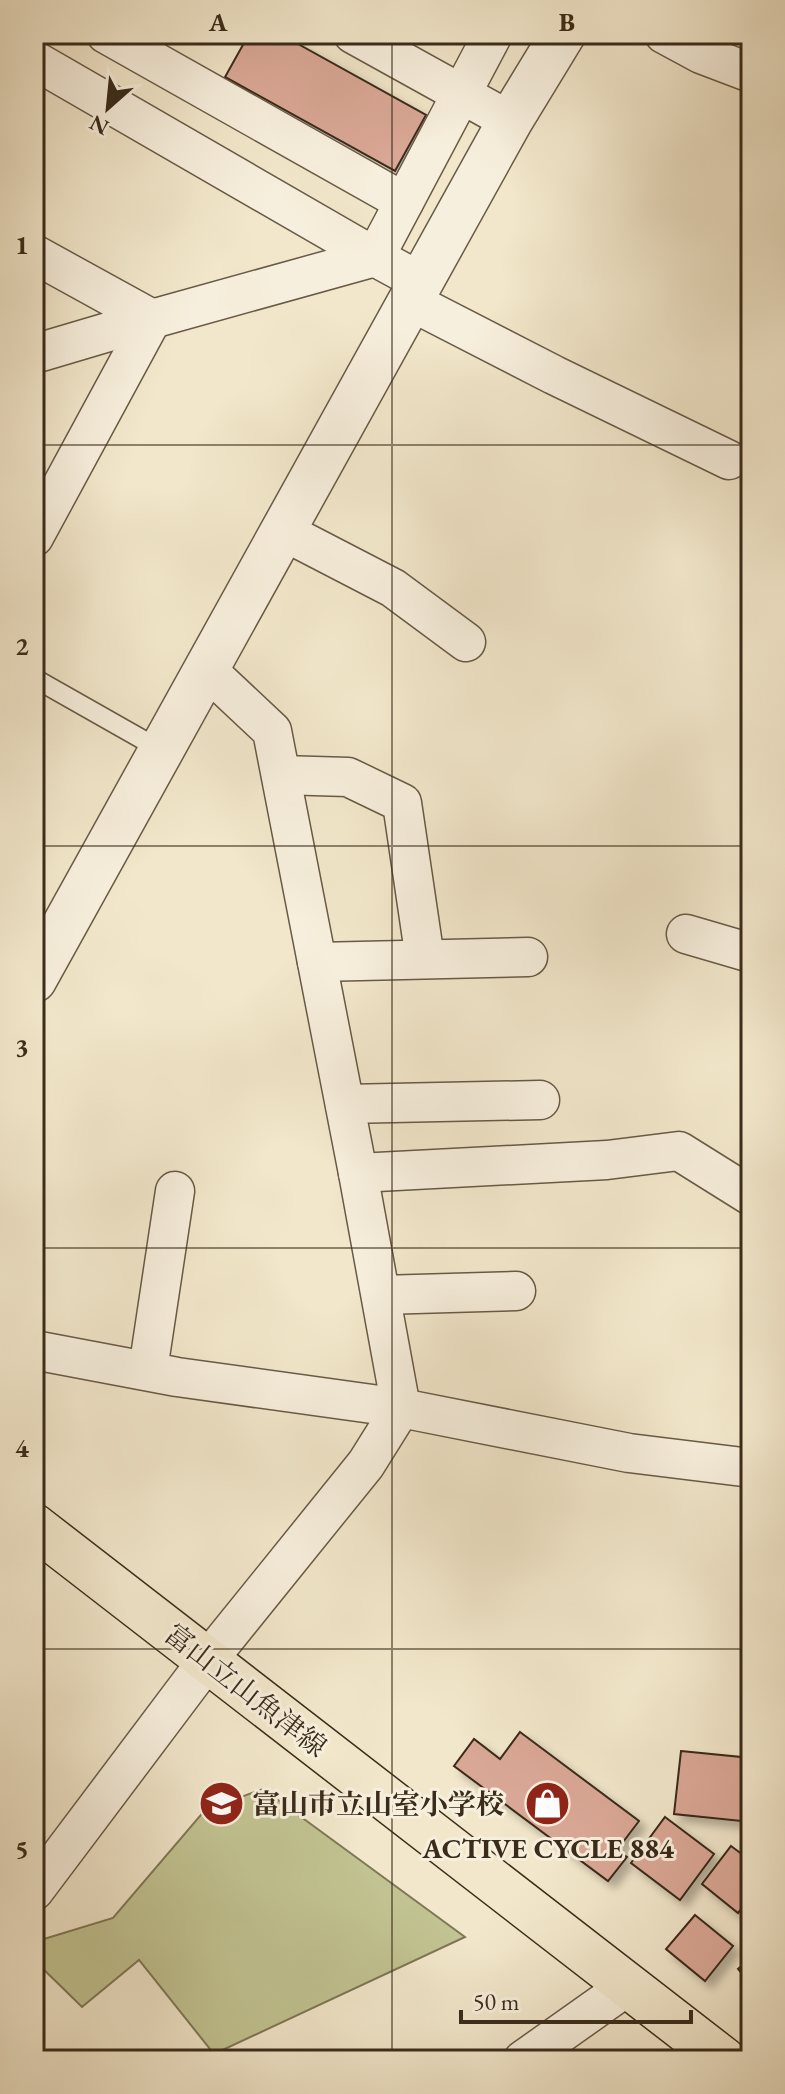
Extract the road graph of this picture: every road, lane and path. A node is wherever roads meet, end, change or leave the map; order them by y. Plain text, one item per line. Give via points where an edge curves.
1 (106, 34) edge
2 (353, 34) edge
3 (493, 34) edge
4 (563, 34) edge
5 (664, 34) edge
6 (34, 60) edge
7 (751, 73) edge
8 (459, 95) junction
9 (510, 121) junction
10 (404, 202) junction
11 (34, 254) edge
12 (375, 257) junction
13 (415, 292) junction
14 (152, 319) junction
15 (34, 354) edge
16 (729, 460) dead end
17 (283, 531) junction
18 (34, 537) edge
19 (466, 642) dead end
20 (206, 669) junction
21 (34, 678) edge
22 (161, 750) junction
23 (281, 775) junction
24 (686, 934) dead end
25 (751, 953) edge
26 (528, 957) dead end
27 (425, 959) junction
28 (317, 962) junction
29 (34, 980) edge
30 (540, 1100) dead end
31 (345, 1104) junction
32 (358, 1173) junction
33 (175, 1191) dead end
34 (751, 1196) edge
35 (516, 1291) dead end
36 (381, 1295) junction
37 (34, 1350) edge
38 (148, 1370) junction
39 (401, 1408) junction
40 (751, 1468) edge
41 (34, 1526) edge
42 (207, 1661) junction
43 (51, 1844) edge
44 (34, 1891) edge
45 (629, 1985) junction
46 (523, 2060) edge
47 (724, 2060) edge

1 - 10 street
2 - 8 street
3 - 8 street
4 - 9 street
5 - 7 street
6 - 12 street
8 - 9 street
8 - 10 street
9 - 13 street
10 - 12 street
11 - 14 street
12 - 13 street
12 - 14 street
13 - 16 street via 554,375
13 - 17 street
14 - 15 street
14 - 18 street
17 - 19 street via 393,588
17 - 20 street
20 - 22 street
20 - 23 street via 272,731
21 - 22 lane
22 - 29 street
23 - 27 street via 348,777 402,803
23 - 28 street
24 - 25 street
26 - 27 street
27 - 28 street
28 - 31 street
30 - 31 street
31 - 32 street
32 - 34 street via 607,1160 679,1151
32 - 36 street
33 - 38 street
35 - 36 street
36 - 39 street
37 - 38 street
38 - 39 street
39 - 40 street via 629,1453
39 - 42 street via 366,1464
41 - 42 main road, 富山立山魚津線
42 - 43 street
42 - 45 main road, 富山立山魚津線
43 - 44 street
45 - 46 street
45 - 47 main road, 富山立山魚津線

